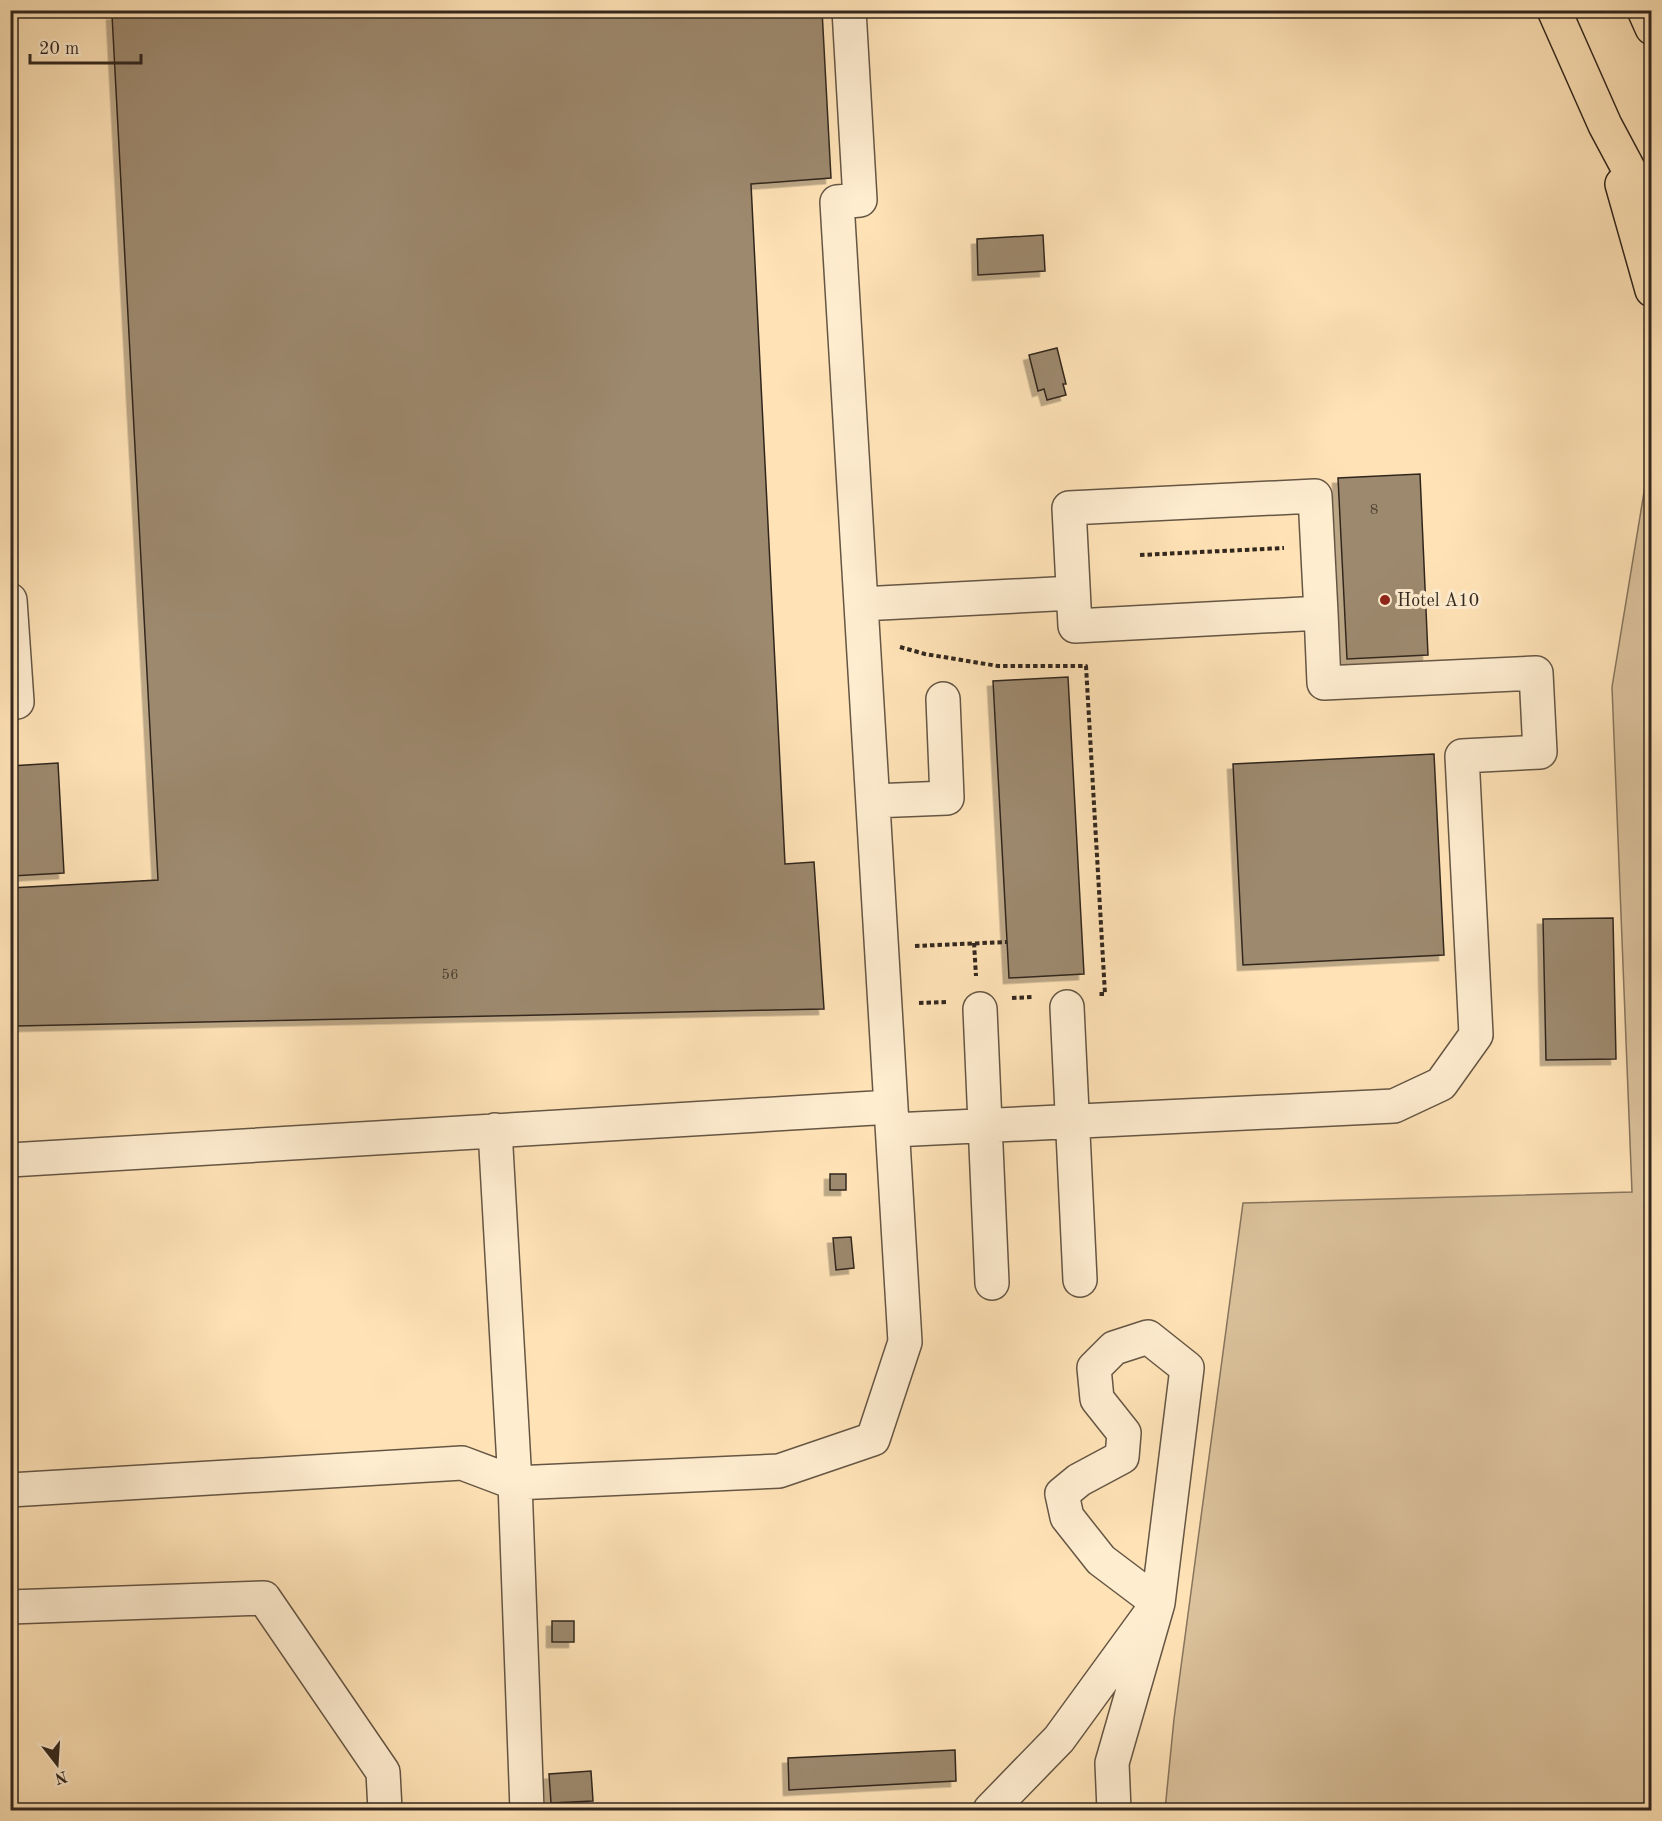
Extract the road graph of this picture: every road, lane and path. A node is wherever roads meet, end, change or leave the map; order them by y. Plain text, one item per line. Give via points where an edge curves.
1 (849, 10) edge
2 (1554, 10) edge
3 (1644, 10) edge
4 (1652, 28) edge
5 (1605, 125) junction
6 (1652, 213) edge
7 (1652, 290) edge
8 (1318, 547) junction
9 (1140, 555) dead end
10 (1073, 592) junction
11 (10, 600) edge
12 (861, 604) junction
13 (1321, 613) junction
14 (863, 637) junction
15 (943, 699) dead end
16 (10, 702) edge
17 (873, 801) junction
18 (1007, 942) dead end
19 (882, 948) junction
20 (1036, 997) dead end
21 (1080, 1001) joint
22 (978, 1003) junction
23 (885, 1005) junction
24 (892, 1119) junction
25 (1072, 1122) junction
26 (985, 1126) junction
27 (495, 1131) junction
28 (10, 1160) edge
29 (1080, 1280) dead end
30 (992, 1283) dead end
31 (515, 1483) junction
32 (10, 1490) edge
33 (1158, 1603) junction
34 (10, 1607) edge
35 (385, 1810) edge
36 (528, 1810) edge
37 (990, 1810) edge
38 (1114, 1810) edge

1 - 12 lane via 860,200 837,202
2 - 5 highway
3 - 4 highway
5 - 6 highway
5 - 7 highway
8 - 9 path
8 - 10 lane via 1315,496 1069,508
8 - 13 lane
10 - 12 lane
10 - 13 lane via 1075,626
11 - 16 lane via 16,702
12 - 14 lane
13 - 25 lane via 1324,684 1536,673 1540,753 1462,756 1476,1035 1441,1084 1394,1106
14 - 17 lane
14 - 21 path via 925,654 998,666 1086,666 1105,994
15 - 17 lane via 947,798
17 - 19 lane
18 - 19 path
19 - 23 lane
20 - 22 path
21 - 25 lane
22 - 23 path
22 - 26 lane
23 - 24 lane
24 - 26 lane
24 - 27 lane
24 - 31 lane via 905,1342 873,1439 779,1471
25 - 26 lane
25 - 29 lane
26 - 30 lane
27 - 28 lane
27 - 31 lane
31 - 32 lane via 462,1463
31 - 36 lane
33 - 33 lane via 1187,1368 1148,1337 1114,1348 1094,1368 1097,1398 1124,1433 1122,1457 1062,1494 1066,1517 1101,1560
33 - 37 lane via 1059,1739
33 - 38 lane via 1112,1763
34 - 35 lane via 264,1598 383,1772

